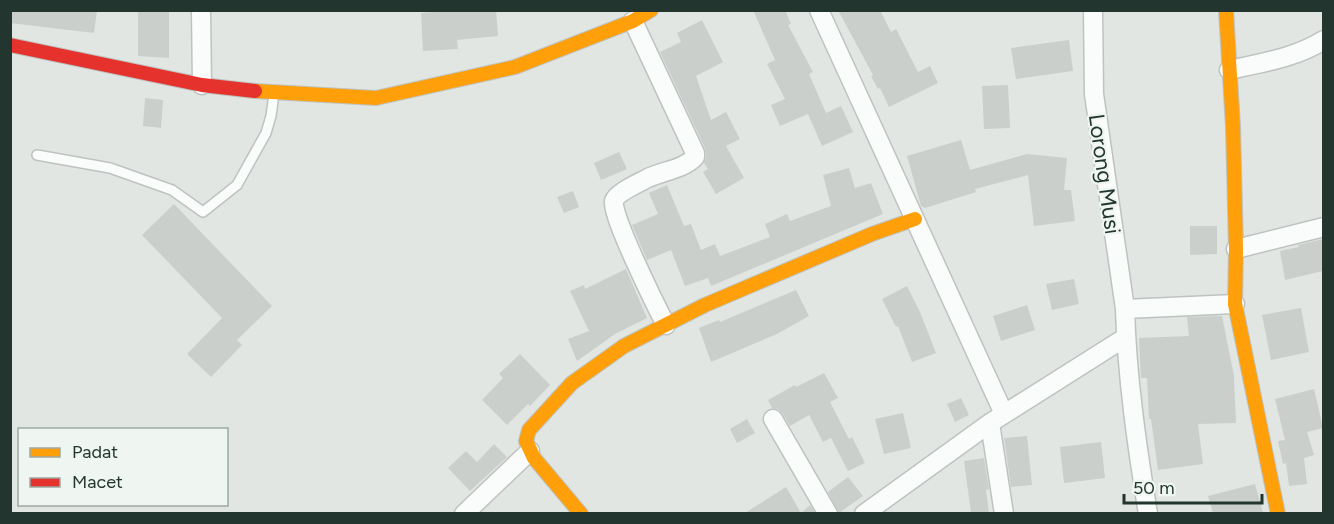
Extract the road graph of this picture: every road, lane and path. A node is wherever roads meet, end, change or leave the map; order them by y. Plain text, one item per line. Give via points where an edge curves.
1 (201, 10) edge
2 (819, 10) edge
3 (1093, 10) edge
4 (1226, 10) edge
5 (645, 13) edge
6 (1323, 40) edge
7 (10, 45) edge
8 (1229, 70) junction
9 (201, 84) junction
10 (274, 93) junction
11 (37, 155) dead end
12 (915, 219) junction
13 (1323, 227) edge
14 (1236, 249) junction
15 (1235, 304) junction
16 (1125, 309) junction
17 (666, 325) junction
18 (1126, 337) junction
19 (773, 418) dead end
20 (997, 418) junction
21 (530, 451) junction
22 (872, 511) edge
23 (464, 513) edge
24 (581, 513) edge
25 (828, 513) edge
26 (1004, 513) edge
27 (1148, 513) edge
28 (1278, 513) edge

1 - 9 street
2 - 12 street
3 - 16 street, Lorong Musi via 1094,94
4 - 8 street
5 - 10 street via 515,67 421,89 376,98
5 - 17 street via 695,157 619,194 614,208
6 - 8 street via 1312,48
7 - 9 street
8 - 14 street
9 - 10 street
10 - 11 lane via 266,133 237,185 203,212 172,190 110,168
12 - 17 street via 705,305
12 - 20 street
13 - 14 street
14 - 15 street
15 - 16 street
15 - 28 street
16 - 18 street, Lorong Musi
17 - 21 street via 624,346 572,383 529,430 526,441
18 - 20 street
18 - 27 street, Lorong Musi
19 - 25 street
20 - 22 street
20 - 26 street
21 - 23 street
21 - 24 street

